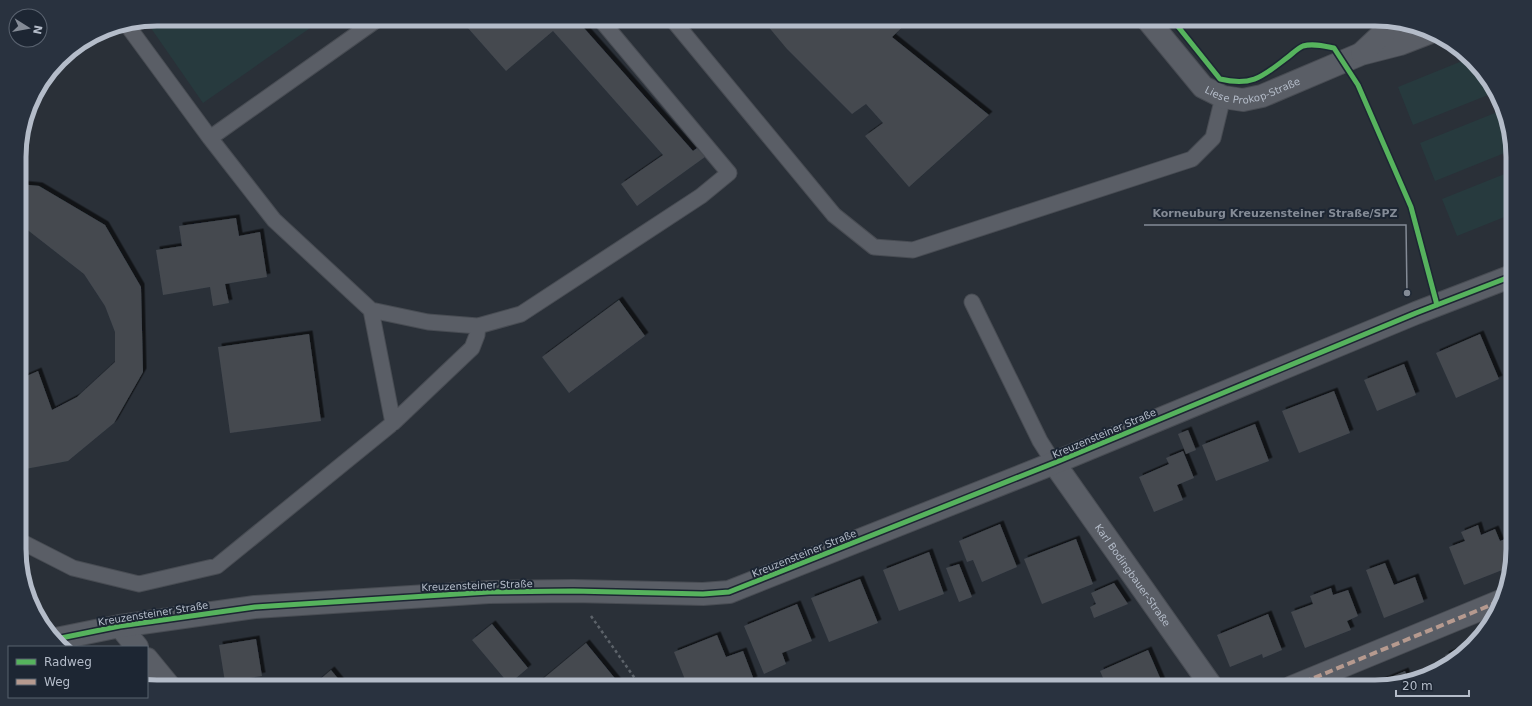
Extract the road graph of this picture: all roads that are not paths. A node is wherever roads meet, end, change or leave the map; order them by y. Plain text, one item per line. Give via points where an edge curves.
1 (368, 26) edge
2 (606, 26) edge
3 (678, 26) edge
4 (1153, 26) edge
5 (1390, 27) edge
6 (130, 29) edge
7 (1423, 35) edge
8 (1361, 54) junction
9 (1224, 97) junction
10 (210, 138) junction
11 (1506, 278) edge
12 (972, 302) dead end
13 (371, 310) junction
14 (478, 326) junction
15 (393, 423) junction
16 (1054, 463) junction
17 (26, 544) edge
18 (1494, 604) edge
19 (120, 626) junction
20 (61, 638) edge
21 (137, 646) edge
22 (148, 660) edge
23 (164, 680) edge
24 (1207, 680) edge
25 (1309, 680) edge

1 - 10 lane
2 - 14 lane via 729,172 701,196 520,314
3 - 9 lane via 834,215 874,247 913,250 1192,159 1213,138
4 - 9 street, Liese Prokop-Straße via 1203,87
5 - 8 street, Liese Prokop-Straße
6 - 10 lane
7 - 8 street, Liese Prokop-Straße
8 - 9 street, Liese Prokop-Straße via 1262,96 1243,100
10 - 13 lane via 274,220
11 - 16 street, Kreuzensteiner Straße
12 - 16 lane via 1040,441
13 - 14 lane via 428,322
13 - 15 lane
14 - 15 lane via 472,348
15 - 17 lane via 217,566 139,584 74,568
16 - 19 street, Kreuzensteiner Straße via 729,592 489,592 255,607
16 - 24 street, Karl Bodingbauer-Straße
18 - 25 street
19 - 20 street, Kreuzensteiner Straße
19 - 21 street
22 - 23 street

